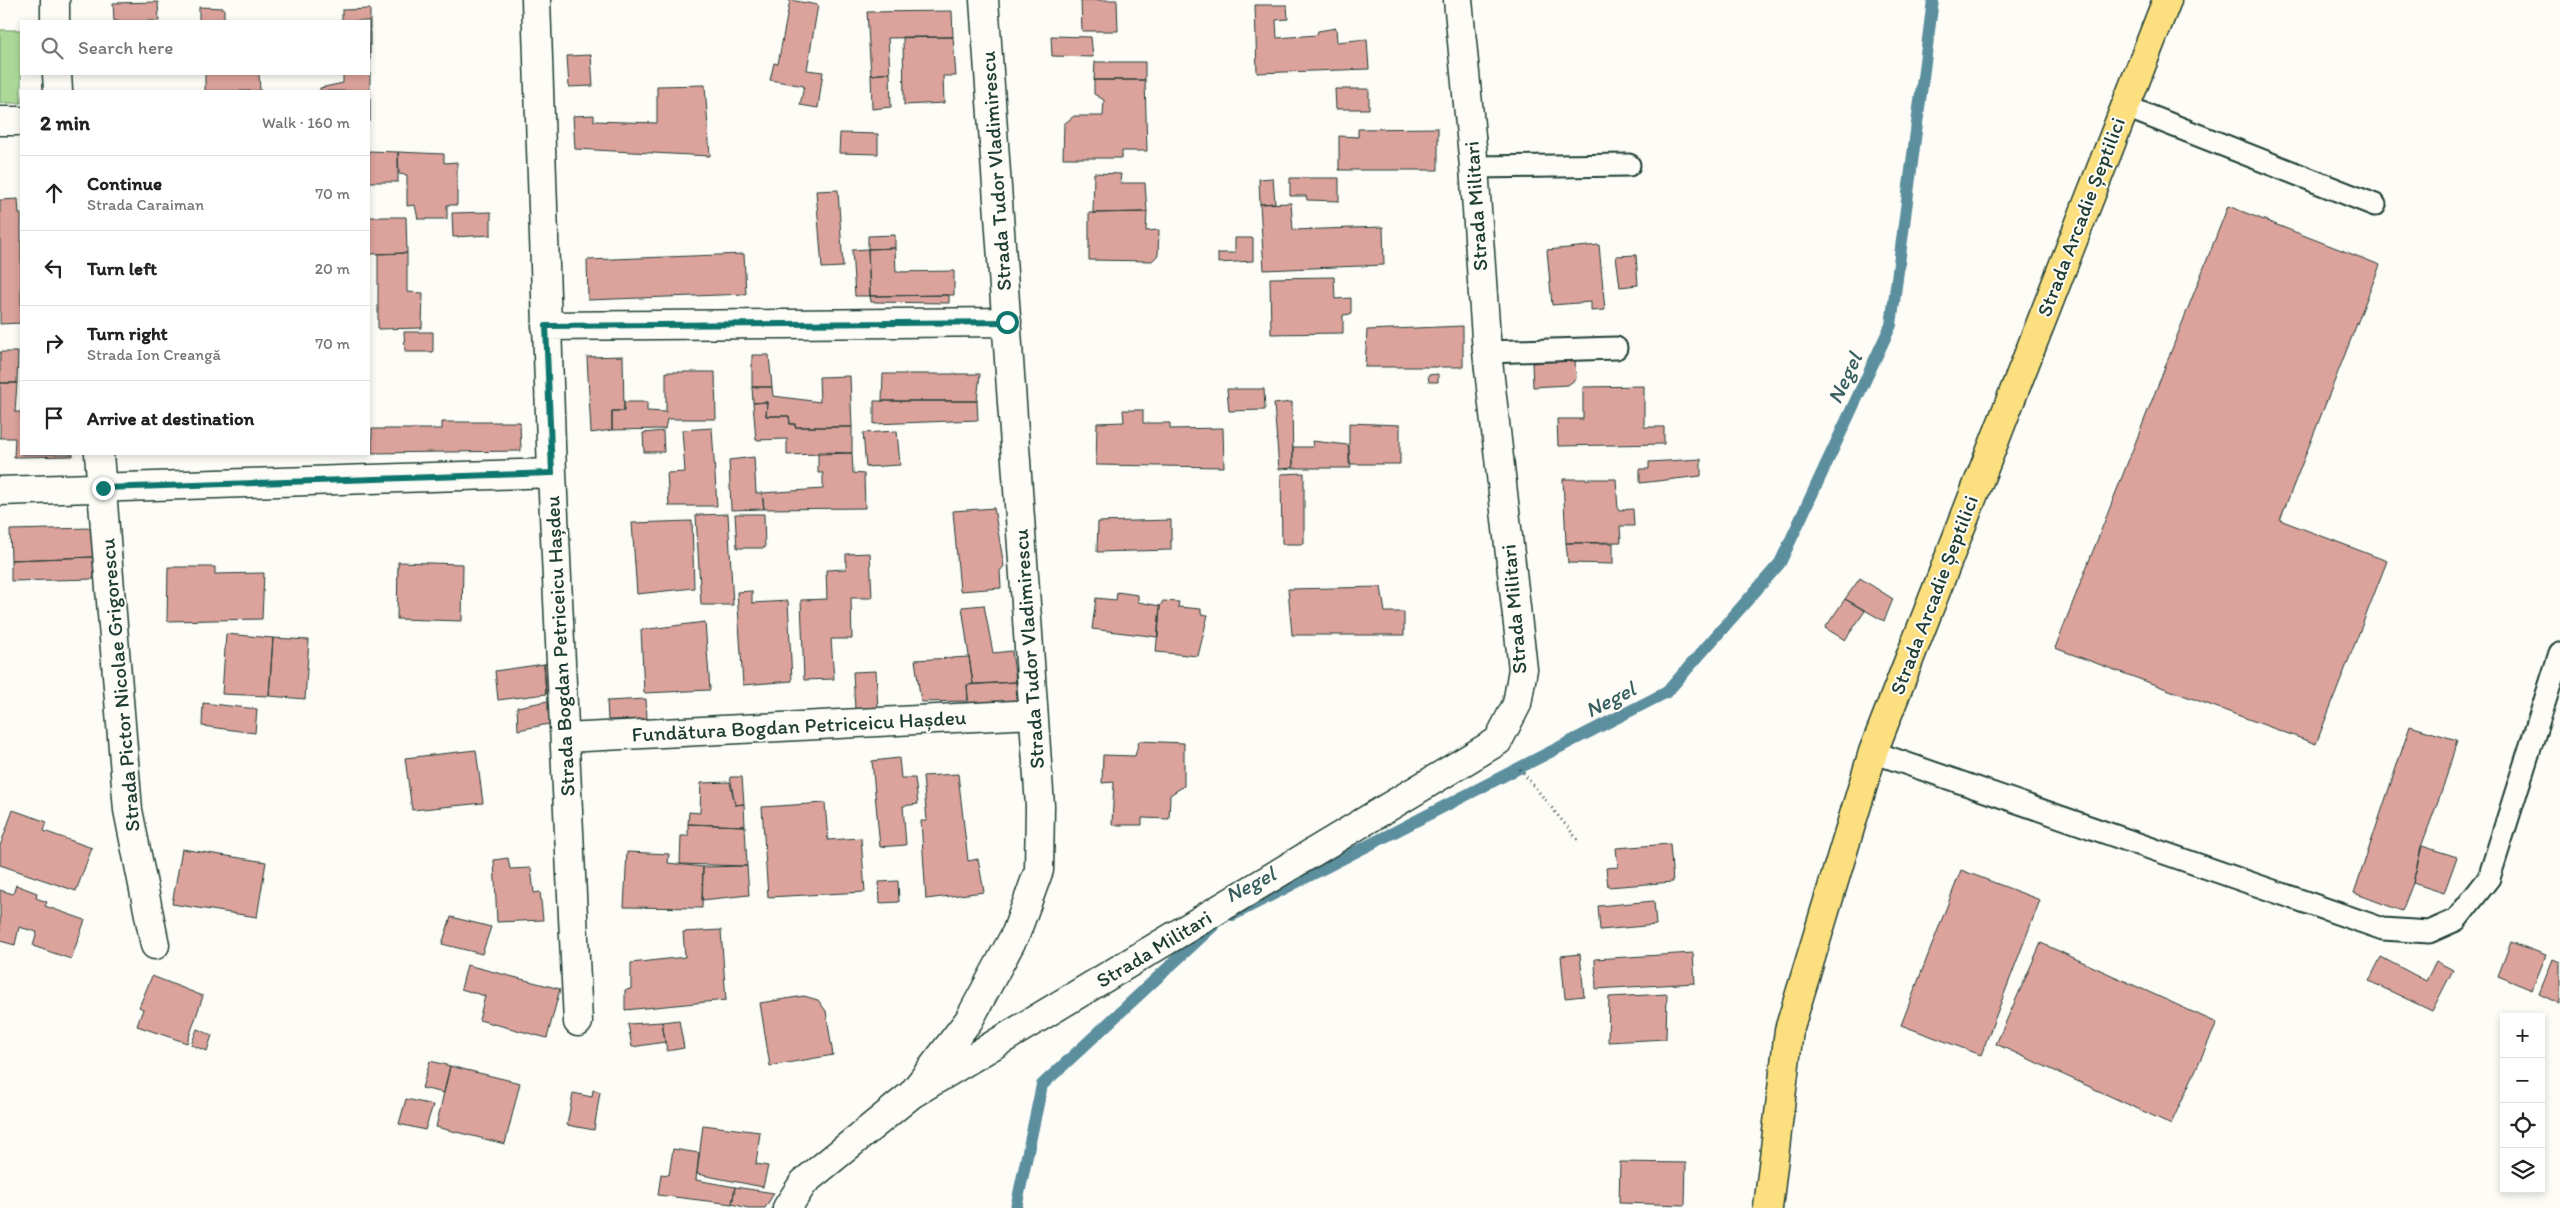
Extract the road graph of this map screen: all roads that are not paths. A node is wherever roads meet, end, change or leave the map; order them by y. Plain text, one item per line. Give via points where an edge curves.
1 (55, 0) edge
2 (536, 0) edge
3 (984, 0) edge
4 (1458, 0) edge
5 (2167, 0) edge
6 (55, 20) edge
7 (57, 75) edge
8 (58, 90) edge
9 (2124, 106) junction
10 (0, 121) edge
11 (20, 121) edge
12 (1629, 165) dead end
13 (1474, 167) junction
14 (2375, 205) dead end
15 (1007, 322) junction
16 (546, 326) junction
17 (1616, 348) dead end
18 (1487, 352) junction
19 (99, 455) edge
20 (552, 473) junction
21 (103, 488) junction
22 (0, 491) edge
23 (2560, 653) edge
24 (1033, 714) junction
25 (565, 738) junction
26 (1873, 752) junction
27 (155, 945) dead end
28 (578, 1022) dead end
29 (912, 1094) junction
30 (787, 1208) edge
31 (1768, 1208) edge

1 - 6 street
2 - 16 street, Strada Bogdan Petriceicu Hașdeu
3 - 15 street, Strada Tudor Vladimirescu
4 - 13 street, Strada Militari
5 - 9 main road, Strada Arcadie Șeptilici
7 - 8 street
9 - 14 lane
9 - 26 main road, Strada Arcadie Șeptilici
10 - 11 street
12 - 13 lane
13 - 18 street, Strada Militari
15 - 16 street
15 - 24 street, Strada Tudor Vladimirescu
16 - 20 street, Strada Bogdan Petriceicu Hașdeu
17 - 18 lane
18 - 29 street, Strada Militari via 1523,669 1517,704 1498,741
19 - 21 street, Strada Pictor Nicolae Grigorescu
20 - 21 street
20 - 25 street, Strada Bogdan Petriceicu Hașdeu
21 - 22 street
21 - 27 street, Strada Pictor Nicolae Grigorescu via 128,810
23 - 26 lane via 2489,878 2456,920 2429,932 2383,929
24 - 25 street, Fundătura Bogdan Petriceicu Hașdeu
24 - 29 street, Strada Tudor Vladimirescu via 1040,806 1039,870 1016,933 969,1020
25 - 28 street, Strada Bogdan Petriceicu Hașdeu
26 - 31 main road, Strada Arcadie Șeptilici via 1789,1030
29 - 30 street, Strada Tudor Vladimirescu via 804,1182

